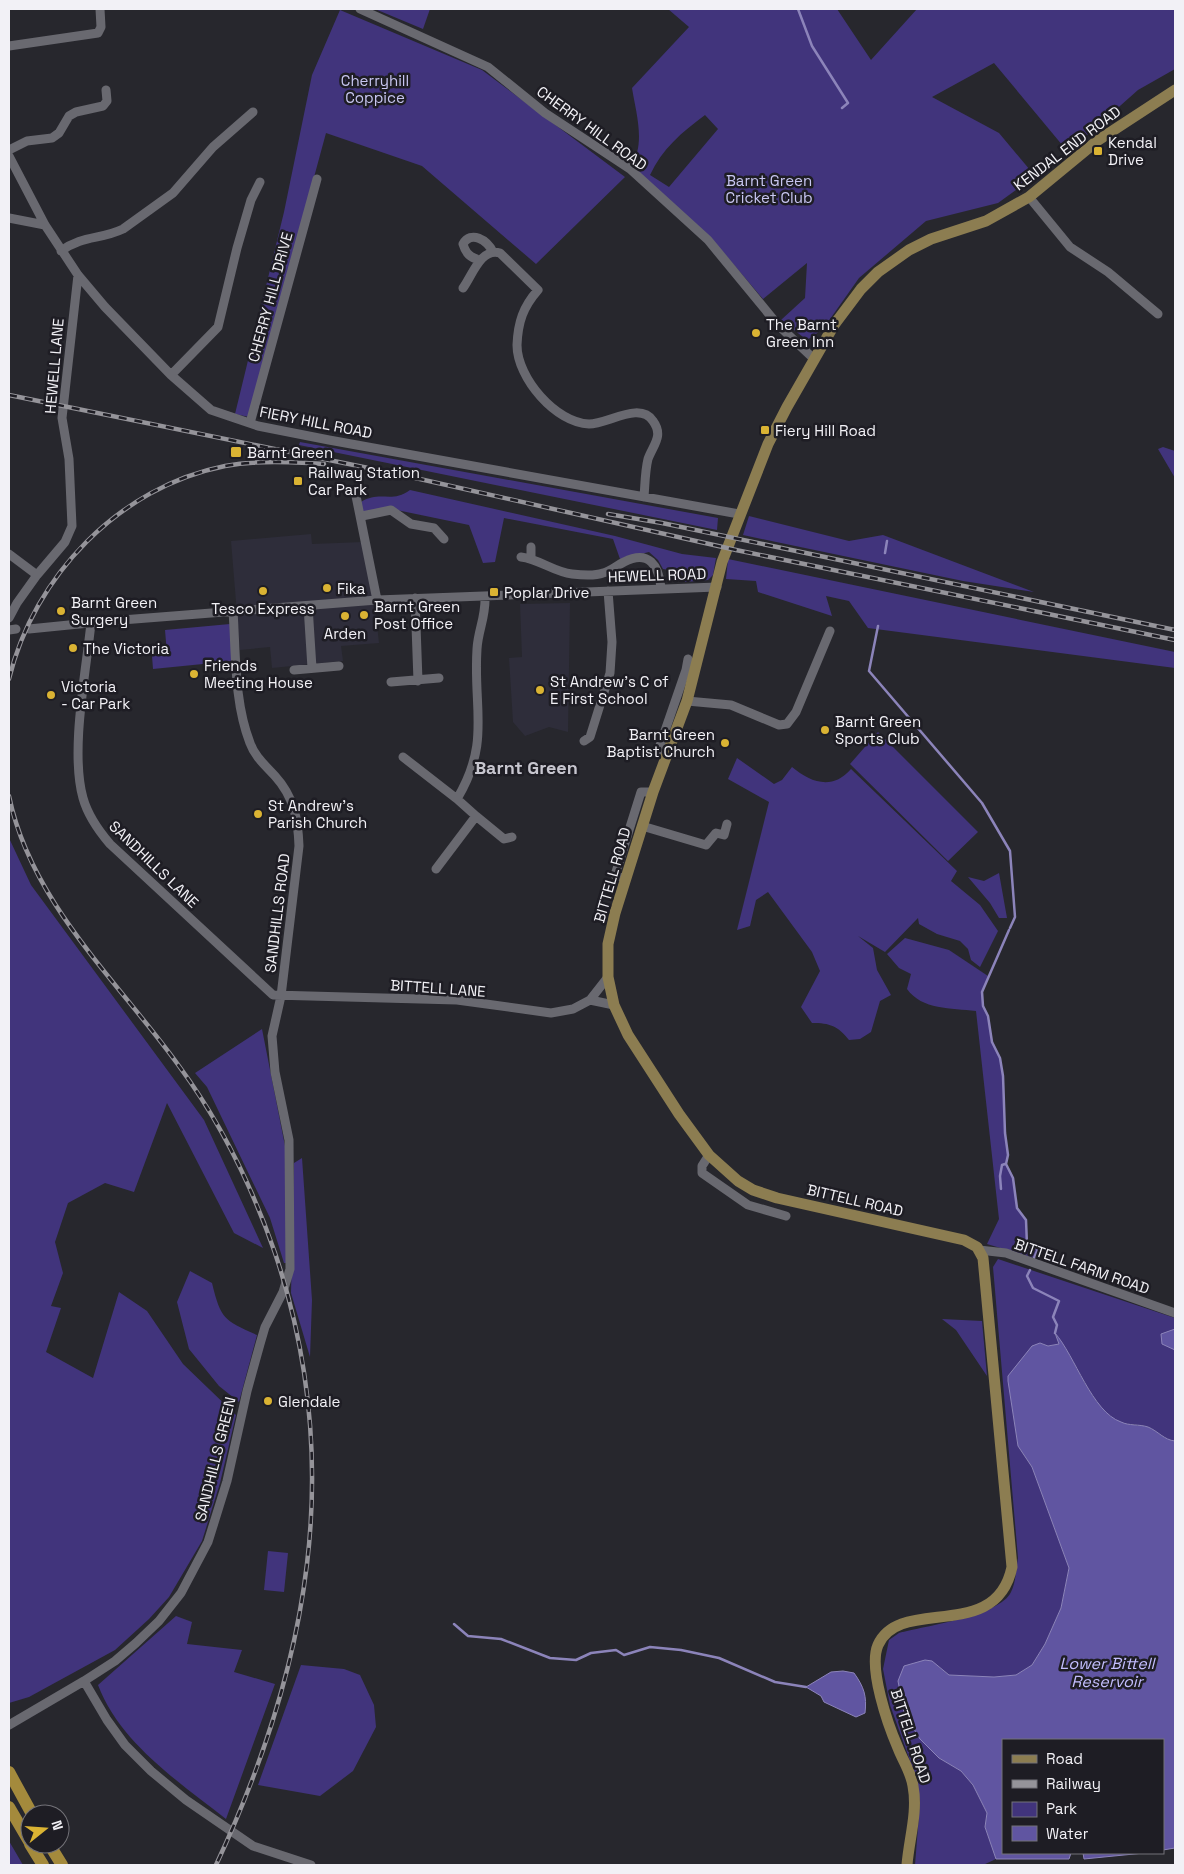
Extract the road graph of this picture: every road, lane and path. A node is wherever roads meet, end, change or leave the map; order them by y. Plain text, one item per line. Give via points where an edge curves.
1 (100, 9) edge
2 (360, 9) edge
3 (9, 46) edge
4 (106, 90) dead end
5 (1175, 90) edge
6 (253, 112) dead end
7 (9, 150) edge
8 (9, 156) edge
9 (317, 179) dead end
10 (260, 182) dead end
11 (1030, 197) junction
12 (9, 218) edge
13 (45, 225) junction
14 (61, 251) junction
15 (493, 252) junction
16 (479, 260) junction
17 (78, 275) junction
18 (462, 288) dead end
19 (1158, 314) dead end
20 (814, 359) junction
21 (171, 375) junction
22 (250, 423) junction
23 (356, 496) dead end
24 (644, 497) junction
25 (740, 514) junction
26 (362, 516) junction
27 (444, 539) dead end
28 (531, 547) dead end
29 (9, 554) edge
30 (521, 557) dead end
31 (531, 558) junction
32 (37, 575) junction
33 (717, 586) junction
34 (661, 588) junction
35 (608, 591) junction
36 (485, 596) junction
37 (415, 598) junction
38 (377, 600) junction
39 (308, 606) junction
40 (233, 611) junction
41 (9, 618) edge
42 (91, 623) junction
43 (29, 629) dead end
44 (830, 631) dead end
45 (688, 659) dead end
46 (339, 666) dead end
47 (312, 668) junction
48 (294, 670) dead end
49 (690, 671) junction
50 (439, 678) dead end
51 (418, 681) junction
52 (391, 682) dead end
53 (687, 701) junction
54 (669, 734) junction
55 (584, 741) dead end
56 (657, 754) dead end
57 (403, 757) dead end
58 (653, 792) junction
59 (457, 799) junction
60 (476, 816) junction
61 (726, 824) dead end
62 (642, 826) junction
63 (512, 836) dead end
64 (436, 869) dead end
65 (625, 878) junction
66 (608, 977) junction
67 (282, 996) junction
68 (590, 1000) junction
69 (614, 1005) junction
70 (709, 1155) junction
71 (786, 1216) dead end
72 (979, 1250) junction
73 (1175, 1313) edge
74 (84, 1681) junction
75 (9, 1726) edge
76 (9, 1772) edge
77 (27, 1804) edge
78 (9, 1807) edge
79 (20, 1826) edge
80 (36, 1854) edge
81 (55, 1854) edge
82 (43, 1865) edge
83 (62, 1865) edge
84 (311, 1865) edge
85 (907, 1865) edge

1 - 3 street via 98,33
2 - 20 street, CHERRY HILL ROAD via 488,67 545,113 630,169 708,240 778,325
4 - 7 street via 104,106 76,112 52,138 26,141
5 - 11 main road, KENDAL END ROAD via 1097,141
6 - 14 street via 213,147 174,193 123,229 74,242
8 - 13 street, FIERY HILL ROAD
9 - 22 street, CHERRY HILL DRIVE
10 - 21 street via 251,200 237,248 218,326
11 - 19 street via 1070,247 1108,272
11 - 20 main road, KENDAL END ROAD via 986,221 931,239 894,259 861,289
12 - 13 street
13 - 14 street, FIERY HILL ROAD
14 - 17 street, FIERY HILL ROAD
15 - 16 street
15 - 16 street via 479,238 466,239 463,244 465,252
15 - 24 street via 500,252 538,290 520,317 517,350 524,374 542,398 572,421 589,424 607,422 636,412 652,418 658,428 657,444 649,458
16 - 18 street via 472,277
17 - 21 street, FIERY HILL ROAD
17 - 32 street, HEWELL LANE via 62,418 69,458 72,526 65,542
20 - 25 main road, KENDAL END ROAD via 768,444
21 - 22 street, FIERY HILL ROAD via 210,410
22 - 24 street, FIERY HILL ROAD
23 - 26 street
24 - 25 street, FIERY HILL ROAD
25 - 33 main road, BITTELL ROAD via 722,562
26 - 27 street via 391,510 412,524 434,528
26 - 38 street
28 - 31 street
29 - 32 street
30 - 31 street
31 - 34 street via 567,573 600,574 629,560 643,558 651,561 658,570
32 - 41 street, HEWELL LANE
33 - 34 street, HEWELL ROAD
33 - 49 main road, BITTELL ROAD
34 - 35 street, HEWELL ROAD
35 - 36 street, HEWELL ROAD
35 - 55 street via 612,642 610,673 590,738
36 - 37 street, HEWELL ROAD
36 - 59 street via 486,613 477,649 479,738 476,760
37 - 38 street, HEWELL ROAD
37 - 51 street
38 - 39 street, HEWELL ROAD
39 - 40 street, HEWELL ROAD
39 - 47 street
40 - 42 street, HEWELL ROAD
40 - 67 street, SANDHILLS ROAD via 241,706 249,741 255,755 286,789 298,825
42 - 43 street, HEWELL ROAD
42 - 67 street, SANDHILLS LANE via 78,746 78,771 89,814 110,844 273,995
44 - 53 street via 796,712 787,724 779,726 731,705
45 - 49 street
46 - 47 street
47 - 48 street
49 - 53 main road, BITTELL ROAD
49 - 54 street
50 - 51 street
51 - 52 street
53 - 54 main road, BITTELL ROAD
54 - 56 street
54 - 58 main road, BITTELL ROAD
57 - 59 street
58 - 62 main road, BITTELL ROAD
58 - 65 street via 640,792 615,875
59 - 60 street
60 - 63 street via 504,839
60 - 64 street
61 - 62 street via 724,835 716,833 706,845
62 - 65 main road, BITTELL ROAD
65 - 66 main road, BITTELL ROAD via 608,944
66 - 68 street, BITTELL LANE
66 - 69 main road, BITTELL ROAD
67 - 68 street, BITTELL LANE via 458,1000 543,1013 573,1010
67 - 74 street, SANDHILLS GREEN via 272,1036 272,1051 289,1140 291,1258 288,1280 265,1328 227,1482 208,1542 197,1565 182,1593 159,1621 114,1661
68 - 69 street
69 - 70 main road, BITTELL ROAD via 647,1067
70 - 71 street via 702,1166 702,1173 748,1205
70 - 72 main road, BITTELL ROAD via 753,1190 964,1240
72 - 73 street, BITTELL FARM ROAD via 1006,1253
72 - 85 main road, BITTELL ROAD via 985,1266 1012,1567 1001,1593 988,1606 902,1624 885,1635 876,1650 876,1668 886,1712 913,1785 914,1809
74 - 75 street, SANDHILLS GREEN
74 - 84 street via 106,1720 125,1745 163,1781 224,1827 260,1848
76 - 77 highway
78 - 79 highway
80 - 82 highway
81 - 83 highway

